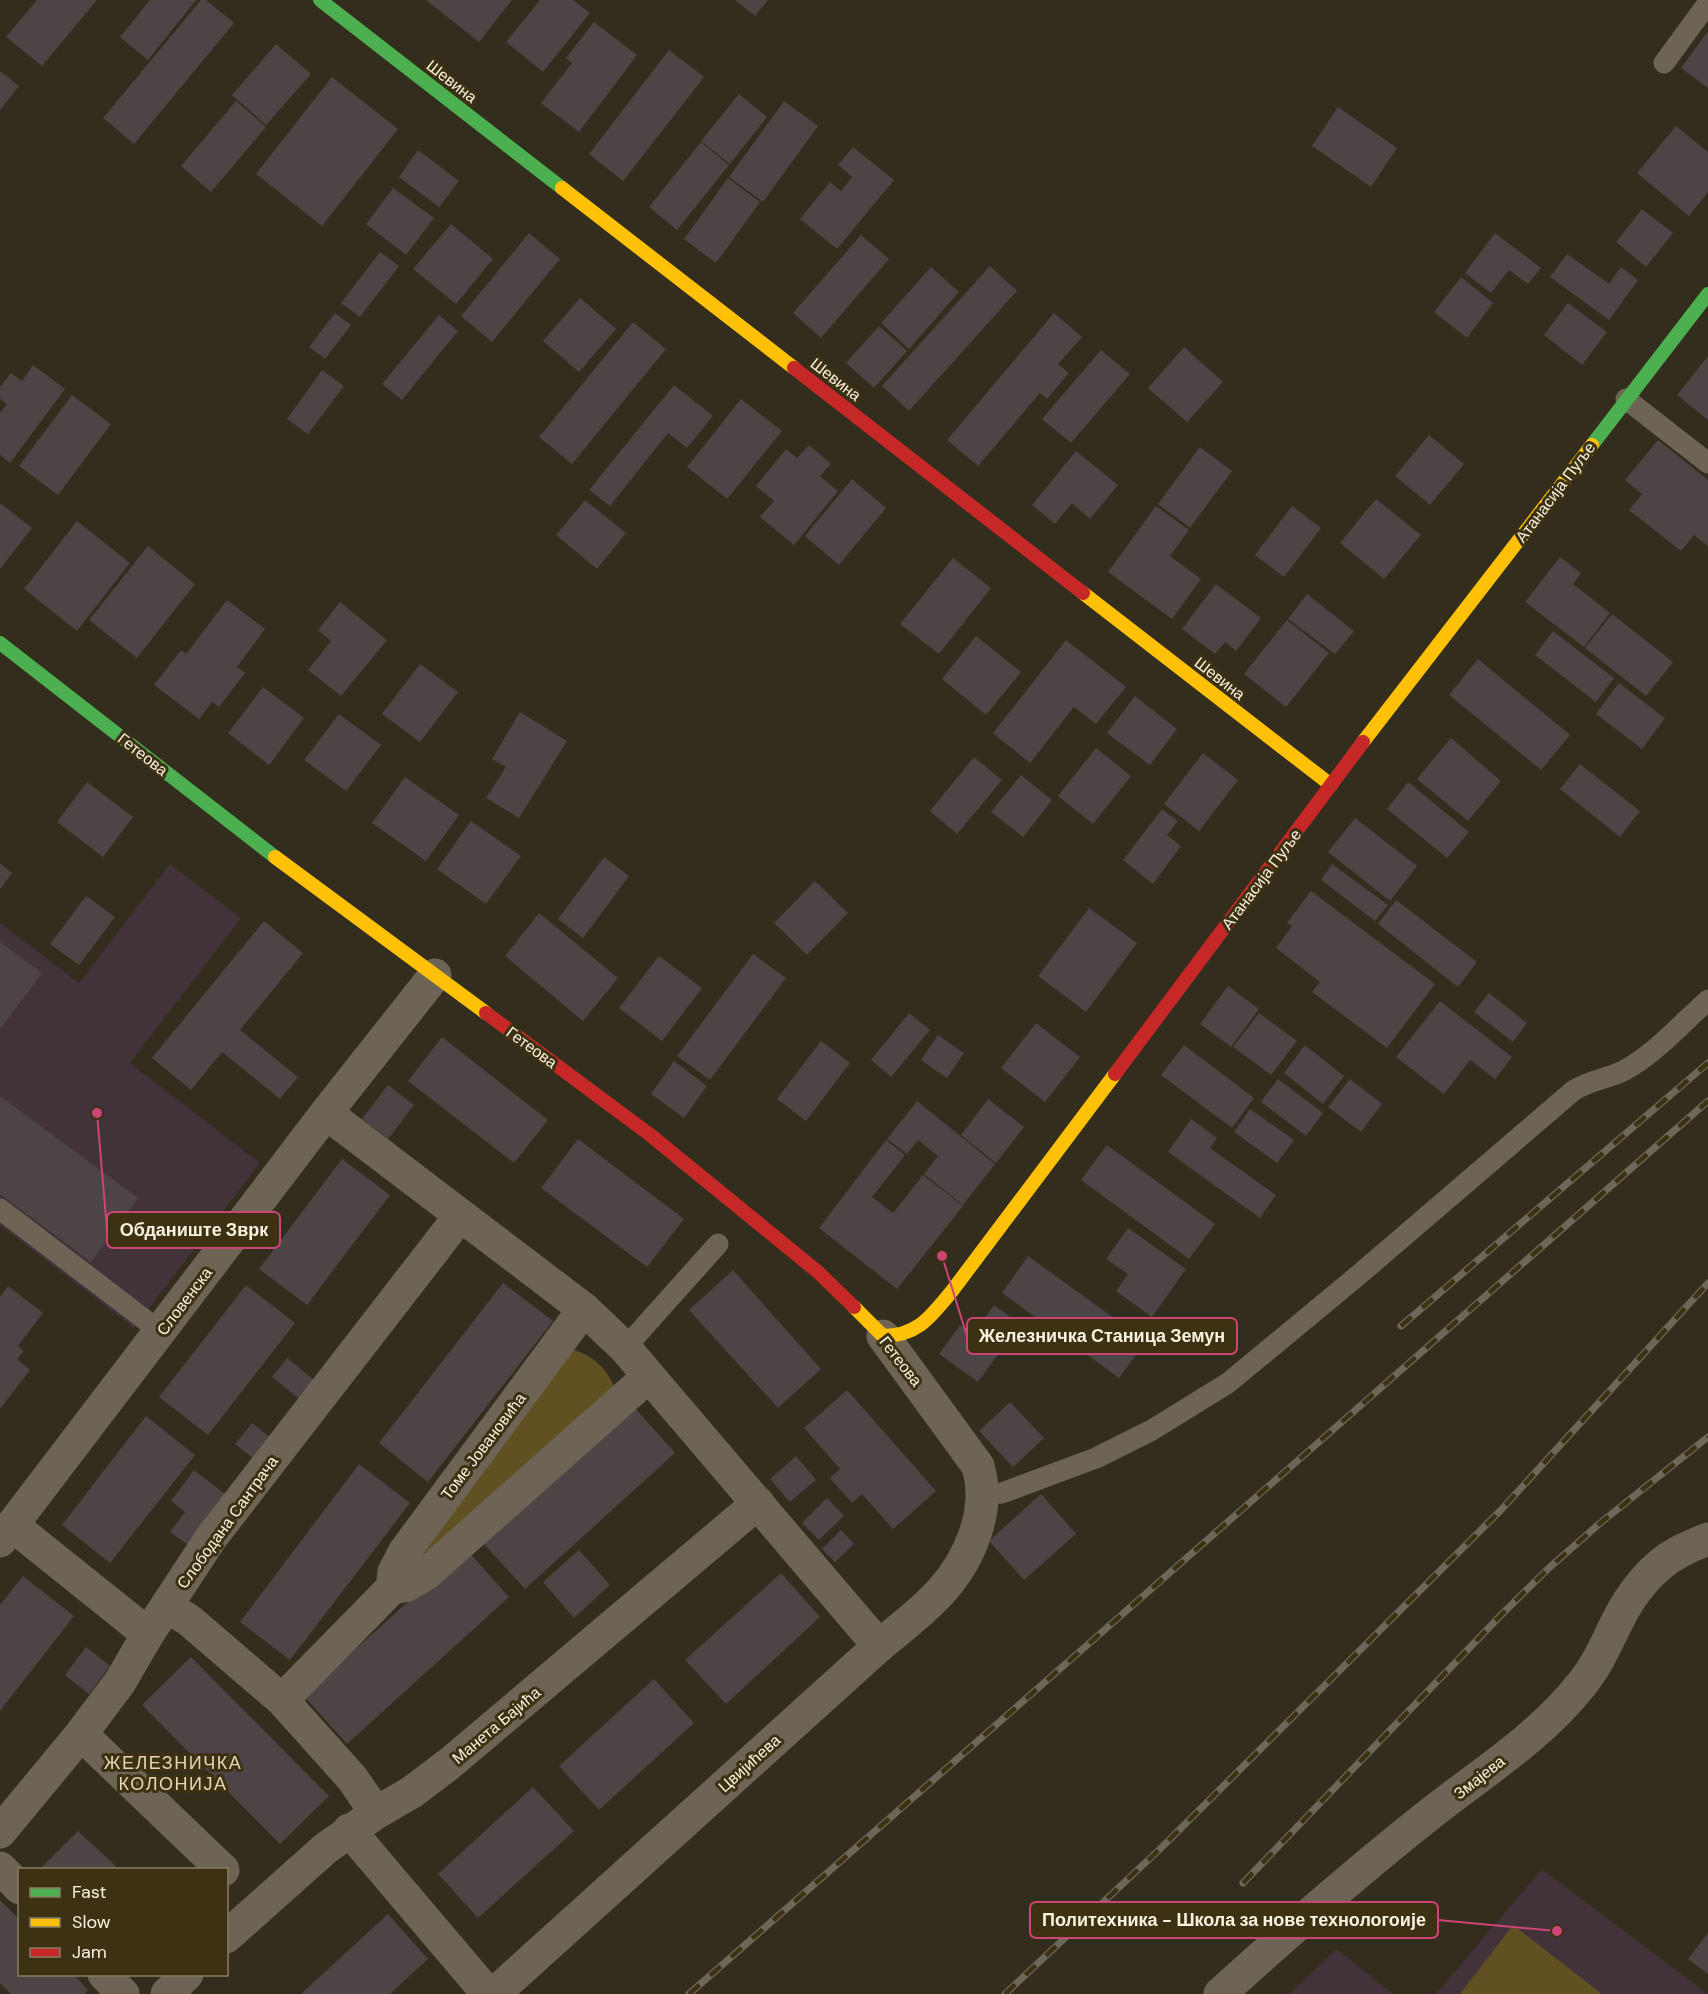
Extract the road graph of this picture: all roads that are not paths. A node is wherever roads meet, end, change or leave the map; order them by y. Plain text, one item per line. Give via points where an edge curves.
1 (320, 0) edge
2 (1708, 3) edge
3 (1664, 63) dead end
4 (1708, 294) edge
5 (1626, 399) junction
6 (1708, 463) edge
7 (0, 643) edge
8 (1331, 785) junction
9 (435, 975) junction
10 (1708, 1000) edge
11 (326, 1113) junction
12 (0, 1209) edge
13 (460, 1216) junction
14 (718, 1244) dead end
15 (584, 1309) junction
16 (161, 1332) junction
17 (883, 1336) junction
18 (625, 1348) junction
19 (649, 1376) junction
20 (758, 1503) junction
21 (982, 1505) junction
22 (6, 1533) edge
23 (1708, 1539) edge
24 (392, 1588) junction
25 (167, 1606) junction
26 (148, 1634) junction
27 (879, 1646) junction
28 (282, 1700) junction
29 (81, 1734) junction
30 (376, 1813) junction
31 (349, 1830) junction
32 (0, 1832) edge
33 (0, 1868) edge
34 (222, 1868) edge
35 (228, 1875) edge
36 (18, 1886) edge
37 (260, 1905) junction
38 (228, 1935) edge
39 (106, 1976) edge
40 (186, 1976) edge
41 (123, 1994) edge
42 (167, 1994) edge
43 (488, 1994) edge
44 (494, 1994) edge
45 (1220, 1994) edge

1 - 8 street, Шевина
2 - 3 lane
4 - 5 street, Атанасија Пуље
5 - 6 lane
5 - 8 street, Атанасија Пуље
7 - 9 street, Гетеова via 278,859
8 - 17 street, Атанасија Пуље via 952,1291 912,1332
9 - 11 street, Словенска
9 - 17 street, Гетеова via 737,1205 818,1272
10 - 21 lane via 1638,1063 1572,1091 1228,1383 1152,1430 1096,1458 1002,1493
11 - 13 street
11 - 16 street, Словенска
12 - 16 lane
13 - 15 street
13 - 25 street, Слободана Сантрача via 212,1538
14 - 18 lane
15 - 18 street
15 - 24 street, Томе Јовановића via 405,1551 394,1572
16 - 22 street, Словенска
17 - 21 street, Гетеова via 978,1466
18 - 19 street
19 - 20 street
19 - 24 street, Томе Јовановића via 427,1573
20 - 27 street
20 - 30 street, Манета Бајића via 449,1764
21 - 27 street, Цвијићева via 965,1561 953,1579 936,1599
22 - 26 street
23 - 45 street, Змајева via 1678,1552 1642,1584 1617,1621 1599,1661 1564,1706 1341,1887
24 - 28 street, Томе Јовановића
25 - 26 street, Слободана Сантрача
25 - 28 street
26 - 29 street, Слободана Сантрача via 120,1682
27 - 44 street, Цвијићева
28 - 30 street via 352,1778
29 - 32 street, Слободана Сантрача
29 - 34 street
30 - 31 street, Манета Бајића
31 - 37 street, Манета Бајића
31 - 43 street
33 - 36 street
35 - 37 street
37 - 38 street, Манета Бајића
39 - 41 street
40 - 42 street

